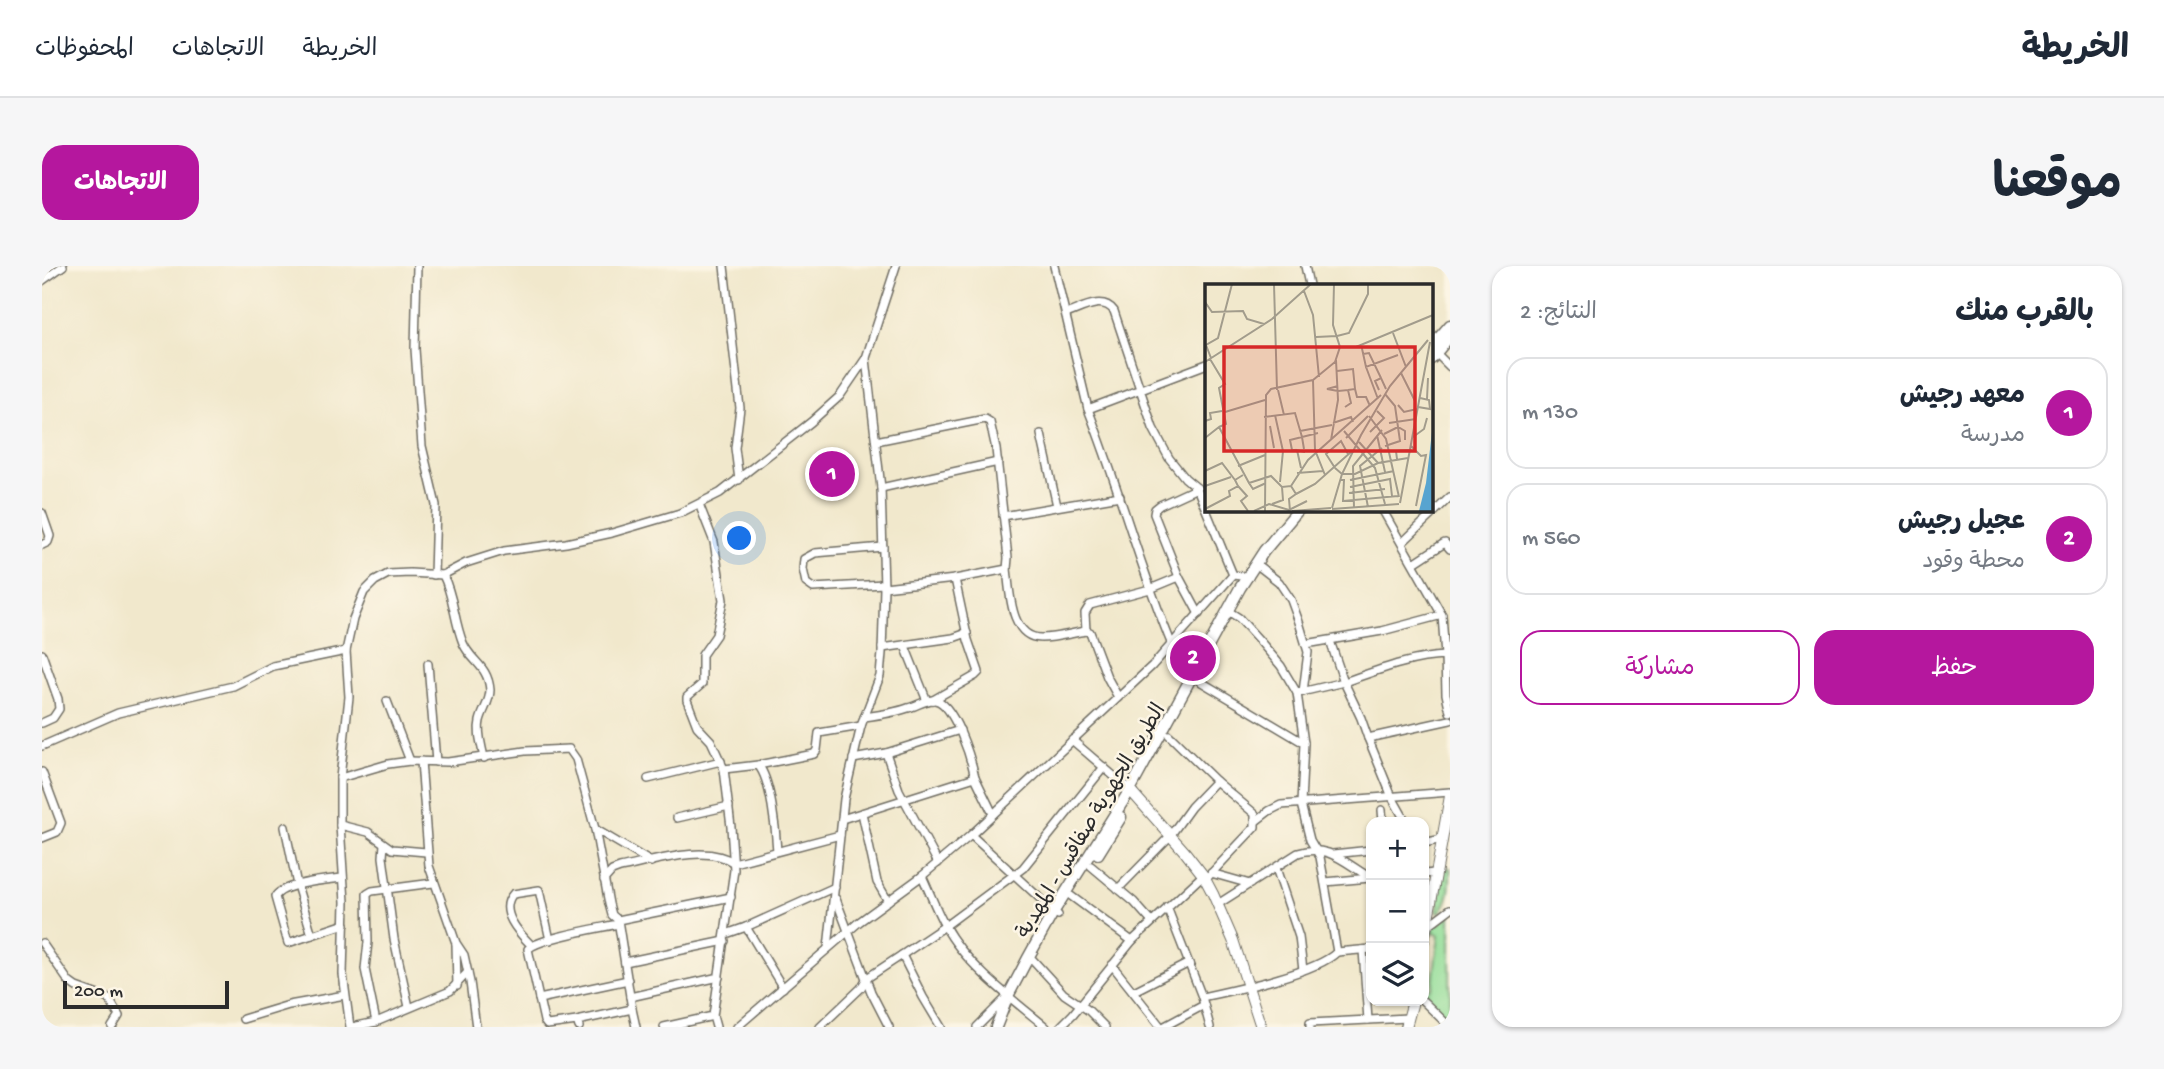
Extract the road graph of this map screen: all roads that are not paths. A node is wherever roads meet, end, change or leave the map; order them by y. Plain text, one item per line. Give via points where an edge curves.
1 (63, 266) edge
2 (417, 266) edge
3 (724, 266) edge
4 (896, 266) edge
5 (1054, 266) edge
6 (1305, 266) edge
7 (42, 281) edge
8 (1310, 284) edge
9 (1066, 314) junction
10 (1450, 325) edge
11 (1450, 337) edge
12 (1433, 353) edge
13 (866, 358) junction
14 (1205, 365) edge
15 (1450, 367) edge
16 (1140, 389) junction
17 (1088, 409) junction
18 (1041, 434) dead end
19 (876, 441) junction
20 (998, 461) junction
21 (739, 480) junction
22 (881, 488) junction
23 (1197, 488) junction
24 (1120, 496) junction
25 (1450, 497) edge
26 (699, 504) junction
27 (1057, 506) junction
28 (1205, 507) edge
29 (1207, 511) edge
30 (1297, 511) edge
31 (1383, 511) edge
32 (42, 513) edge
33 (1003, 516) junction
34 (1402, 543) junction
35 (42, 545) edge
36 (883, 547) junction
37 (1450, 548) edge
38 (1414, 563) junction
39 (1256, 564) junction
40 (1007, 569) junction
41 (438, 575) junction
42 (1233, 575) junction
43 (1179, 577) junction
44 (1249, 577) junction
45 (955, 579) junction
46 (884, 585) junction
47 (1150, 589) junction
48 (1231, 613) junction
49 (1199, 614) junction
50 (1442, 615) junction
51 (1086, 631) junction
52 (967, 633) junction
53 (1329, 641) junction
54 (1306, 644) junction
55 (1172, 645) junction
56 (905, 646) junction
57 (882, 648) junction
58 (346, 651) junction
59 (42, 654) edge
60 (1445, 656) junction
61 (428, 664) dead end
62 (1196, 679) junction
63 (1344, 682) junction
64 (1300, 692) junction
65 (1118, 698) junction
66 (930, 700) junction
67 (387, 701) dead end
68 (1450, 712) edge
69 (864, 717) junction
70 (1450, 720) edge
71 (42, 723) edge
72 (861, 726) junction
73 (960, 730) junction
74 (1169, 735) junction
75 (1368, 738) junction
76 (1072, 740) junction
77 (1304, 743) junction
78 (42, 746) edge
79 (886, 753) junction
80 (484, 758) junction
81 (853, 760) junction
82 (410, 761) junction
83 (421, 761) junction
84 (436, 762) junction
85 (722, 765) junction
86 (758, 765) junction
87 (1104, 767) junction
88 (42, 772) edge
89 (975, 776) junction
90 (340, 778) junction
91 (648, 779) dead end
92 (1216, 781) junction
93 (1450, 794) edge
94 (1130, 797) junction
95 (1392, 797) junction
96 (904, 800) junction
97 (1301, 804) junction
98 (729, 806) junction
99 (1382, 810) dead end
100 (862, 813) junction
101 (993, 814) junction
102 (1383, 817) edge
103 (1403, 817) edge
104 (677, 818) dead end
105 (842, 820) junction
106 (1256, 821) junction
107 (340, 825) junction
108 (285, 827) dead end
109 (595, 829) junction
110 (840, 835) junction
111 (971, 835) junction
112 (1170, 836) junction
113 (42, 838) edge
114 (1442, 839) junction
115 (1429, 842) edge
116 (384, 844) junction
117 (1315, 849) junction
118 (777, 851) junction
119 (1366, 851) edge
120 (426, 852) junction
121 (1439, 853) junction
122 (1332, 855) junction
123 (1450, 855) edge
124 (651, 862) junction
125 (734, 863) junction
126 (937, 863) junction
127 (1091, 866) junction
128 (1276, 868) junction
129 (1435, 873) junction
130 (1429, 874) edge
131 (922, 876) junction
132 (1013, 876) junction
133 (1206, 876) junction
134 (1366, 876) edge
135 (343, 878) junction
136 (1366, 879) edge
137 (604, 880) junction
138 (1325, 882) junction
139 (433, 883) junction
140 (1250, 884) junction
141 (297, 886) junction
142 (387, 889) junction
143 (1118, 889) junction
144 (835, 891) junction
145 (1071, 896) junction
146 (731, 897) junction
147 (888, 901) junction
148 (1218, 904) junction
149 (1167, 907) junction
150 (1429, 909) edge
151 (1450, 909) edge
152 (1056, 913) junction
153 (1151, 921) junction
154 (618, 922) junction
155 (345, 924) junction
156 (1429, 925) edge
157 (945, 926) junction
158 (746, 927) junction
159 (847, 932) junction
160 (312, 935) junction
161 (725, 937) junction
162 (550, 940) junction
163 (1132, 941) junction
164 (42, 943) edge
165 (456, 943) junction
166 (531, 945) junction
167 (828, 949) junction
168 (1366, 950) edge
169 (1337, 952) junction
170 (902, 955) junction
171 (1033, 960) junction
172 (625, 962) junction
173 (1189, 963) junction
174 (1112, 965) junction
175 (1303, 970) junction
176 (468, 972) junction
177 (719, 976) junction
178 (867, 978) junction
179 (628, 980) junction
180 (457, 986) junction
181 (1248, 987) junction
182 (783, 988) junction
183 (1134, 991) junction
184 (345, 995) junction
185 (631, 997) junction
186 (1011, 998) junction
187 (538, 999) junction
188 (1203, 1001) junction
189 (1080, 1005) junction
190 (1368, 1006) edge
191 (1412, 1006) edge
192 (1428, 1006) edge
193 (409, 1007) junction
194 (632, 1009) junction
195 (713, 1016) junction
196 (987, 1017) junction
197 (243, 1019) dead end
198 (1368, 1020) junction
199 (376, 1021) junction
200 (1407, 1023) edge
201 (578, 1024) edge
202 (1355, 1024) edge
203 (823, 1026) edge
204 (997, 1026) edge
205 (112, 1027) edge
206 (351, 1027) edge
207 (476, 1027) edge
208 (636, 1027) edge
209 (664, 1027) edge
210 (716, 1027) edge
211 (737, 1027) edge
212 (889, 1027) edge
213 (941, 1027) edge
214 (977, 1027) edge
215 (1046, 1027) edge
216 (1060, 1027) edge
217 (1105, 1027) edge
218 (1162, 1027) edge
219 (1210, 1027) edge
220 (1261, 1027) edge
221 (1310, 1027) edge
222 (1450, 1027) edge

1 - 7 street
2 - 41 street via 415,349 422,446 436,505
3 - 21 street via 740,408 735,448
4 - 13 street
5 - 9 street
6 - 8 street
9 - 16 street via 1101,302 1110,305
9 - 17 street
10 - 12 main road
11 - 12 main road
12 - 15 street
13 - 19 street
13 - 21 street via 840,396
14 - 16 street
16 - 17 street
16 - 23 street via 1164,450
17 - 24 street
18 - 27 street
19 - 20 street via 988,419
19 - 22 street
20 - 22 street
20 - 33 street
21 - 26 street
22 - 36 street
23 - 28 street
23 - 43 street via 1155,509
24 - 27 street
24 - 47 street
25 - 34 street
26 - 41 street via 612,533 484,557
26 - 85 street via 714,542 723,600 716,635 702,655 702,684 687,700 697,726 711,741
27 - 33 street
29 - 42 street
30 - 39 main road, الطريق الجهوية صفاقس - المهدية
31 - 34 street
32 - 35 street via 50,536
33 - 40 street
34 - 38 street
36 - 46 street
36 - 46 street via 815,553 804,559 803,569 806,583 813,588
37 - 38 street via 1445,543
38 - 50 street
39 - 44 main road, الطريق الجهوية صفاقس - المهدية
39 - 54 street via 1279,582 1291,600
40 - 45 street
40 - 51 street via 1017,624 1026,634 1042,638
41 - 58 street via 394,573 369,586 360,599
41 - 80 street via 453,601 464,644 484,667 489,682 479,731
42 - 44 street
42 - 49 street
43 - 47 street
43 - 49 street
44 - 48 main road, الطريق الجهوية صفاقس - المهدية
45 - 46 street
45 - 52 street
46 - 57 street
47 - 51 street via 1090,605 1085,613
47 - 55 street
48 - 62 main road, الطريق الجهوية صفاقس - المهدية
48 - 64 street
49 - 55 street
50 - 53 street
50 - 60 street
51 - 65 street via 1094,637
52 - 56 street
52 - 66 street via 979,672
53 - 54 street
53 - 63 street
54 - 64 street
55 - 65 street
56 - 57 street
56 - 66 street
57 - 69 street via 880,676
58 - 78 street via 273,666 233,686 118,713
58 - 90 street via 349,697
59 - 71 street via 60,709
60 - 63 street
60 - 68 street
61 - 84 street
62 - 74 main road, الطريق الجهوية صفاقس - المهدية
62 - 77 street
62 - 94 main road, الطريق الجهوية صفاقس - المهدية
63 - 64 street
63 - 75 street
64 - 77 street
65 - 76 street
66 - 69 street
66 - 73 street via 944,704
67 - 82 street
69 - 72 street
70 - 75 street
72 - 81 street
72 - 86 street via 819,733 814,754
73 - 79 street
73 - 89 street
74 - 92 street
74 - 94 main road, الطريق الجهوية صفاقس - المهدية
75 - 95 street
76 - 87 street
76 - 101 street
77 - 97 street
79 - 81 street
79 - 96 street
80 - 84 street
80 - 109 street via 569,749 576,759
81 - 105 street
82 - 83 street
82 - 90 street
83 - 84 street
83 - 120 street
85 - 86 street
85 - 91 street
85 - 98 street
86 - 118 street via 766,778
87 - 94 street
87 - 132 street
88 - 113 street via 61,823 57,832
89 - 96 street
89 - 101 street
90 - 107 street
92 - 106 street via 1255,814
92 - 112 street
93 - 95 street
93 - 114 street
94 - 112 street
94 - 127 main road, الطريق الجهوية صفاقس - المهدية
94 - 152 main road, الطريق الجهوية صفاقس - المهدية
95 - 97 street
95 - 103 street
96 - 100 street
96 - 126 street
97 - 106 street via 1275,807
97 - 117 street
98 - 104 street
98 - 125 street
99 - 102 street
100 - 105 street
100 - 147 street via 877,883
101 - 111 street
105 - 110 street
106 - 133 street
107 - 116 street via 368,832
107 - 135 street
108 - 141 street
109 - 124 street
109 - 137 street
110 - 118 street
110 - 144 street
111 - 126 street
111 - 132 street
112 - 133 street
112 - 143 street
114 - 115 street
114 - 121 street
116 - 120 street via 395,850
116 - 142 street
117 - 122 street
117 - 128 street via 1298,853
117 - 138 street
118 - 125 street
119 - 122 street
120 - 139 street
121 - 123 street
121 - 129 street
122 - 134 street
124 - 125 street via 712,854
124 - 137 street via 617,868
125 - 146 street
126 - 131 street
127 - 143 street
127 - 145 main road, الطريق الجهوية صفاقس - المهدية
128 - 140 street
128 - 175 street via 1299,937
129 - 130 street
129 - 150 street
131 - 147 street
131 - 157 street
132 - 152 street
132 - 157 street
133 - 140 street
133 - 148 street
133 - 149 street
135 - 141 street
135 - 155 street
136 - 138 street
137 - 154 street
138 - 169 street
139 - 142 street
139 - 165 street
140 - 148 street
141 - 160 street
141 - 160 street via 275,895 286,939 288,943
142 - 193 street
142 - 199 street via 369,891 367,897 365,969
143 - 153 street
144 - 158 street
144 - 159 street
144 - 167 street
145 - 152 main road, الطريق الجهوية صفاقس - المهدية
145 - 163 street
146 - 154 street
146 - 161 street
147 - 159 street
148 - 181 street
149 - 153 street
149 - 173 street
151 - 156 street
152 - 171 main road, الطريق الجهوية صفاقس - المهدية
152 - 186 main road, الطريق الجهوية صفاقس - المهدية
153 - 163 street
154 - 162 street
154 - 172 street
155 - 160 street
155 - 184 street
157 - 170 street
157 - 186 street
158 - 161 street
158 - 182 street
159 - 167 street
159 - 178 street
161 - 172 street
161 - 177 street
162 - 166 street
162 - 166 street via 539,890 513,894 508,902 512,924
163 - 174 street
164 - 205 street via 69,982 111,1002 119,1014
165 - 176 street
165 - 180 street
166 - 187 street via 528,955
167 - 182 street
168 - 169 street
169 - 175 street
170 - 178 street
170 - 213 street
171 - 186 main road, الطريق الجهوية صفاقس - المهدية
171 - 189 street via 1064,995
172 - 179 street
173 - 183 street
173 - 188 street
174 - 183 street
174 - 189 street
175 - 181 street
176 - 180 street
176 - 207 street
177 - 185 street
177 - 195 street
178 - 203 street
178 - 212 street
179 - 185 street
179 - 187 street
180 - 193 street
181 - 188 street
181 - 220 street
182 - 211 street
183 - 218 street
184 - 197 street
184 - 206 street
185 - 194 street
186 - 196 street
186 - 204 main road, الطريق الجهوية صفاقس - المهدية
186 - 215 street
187 - 201 street via 547,1025
188 - 218 street
188 - 219 street
189 - 216 street
189 - 217 street
190 - 198 street
191 - 200 street
192 - 222 street
193 - 199 street
194 - 201 street
194 - 208 street
195 - 209 street
195 - 210 street
196 - 204 street
196 - 214 street
198 - 200 street
198 - 202 street
199 - 206 street
202 - 221 street via 1310,1023

